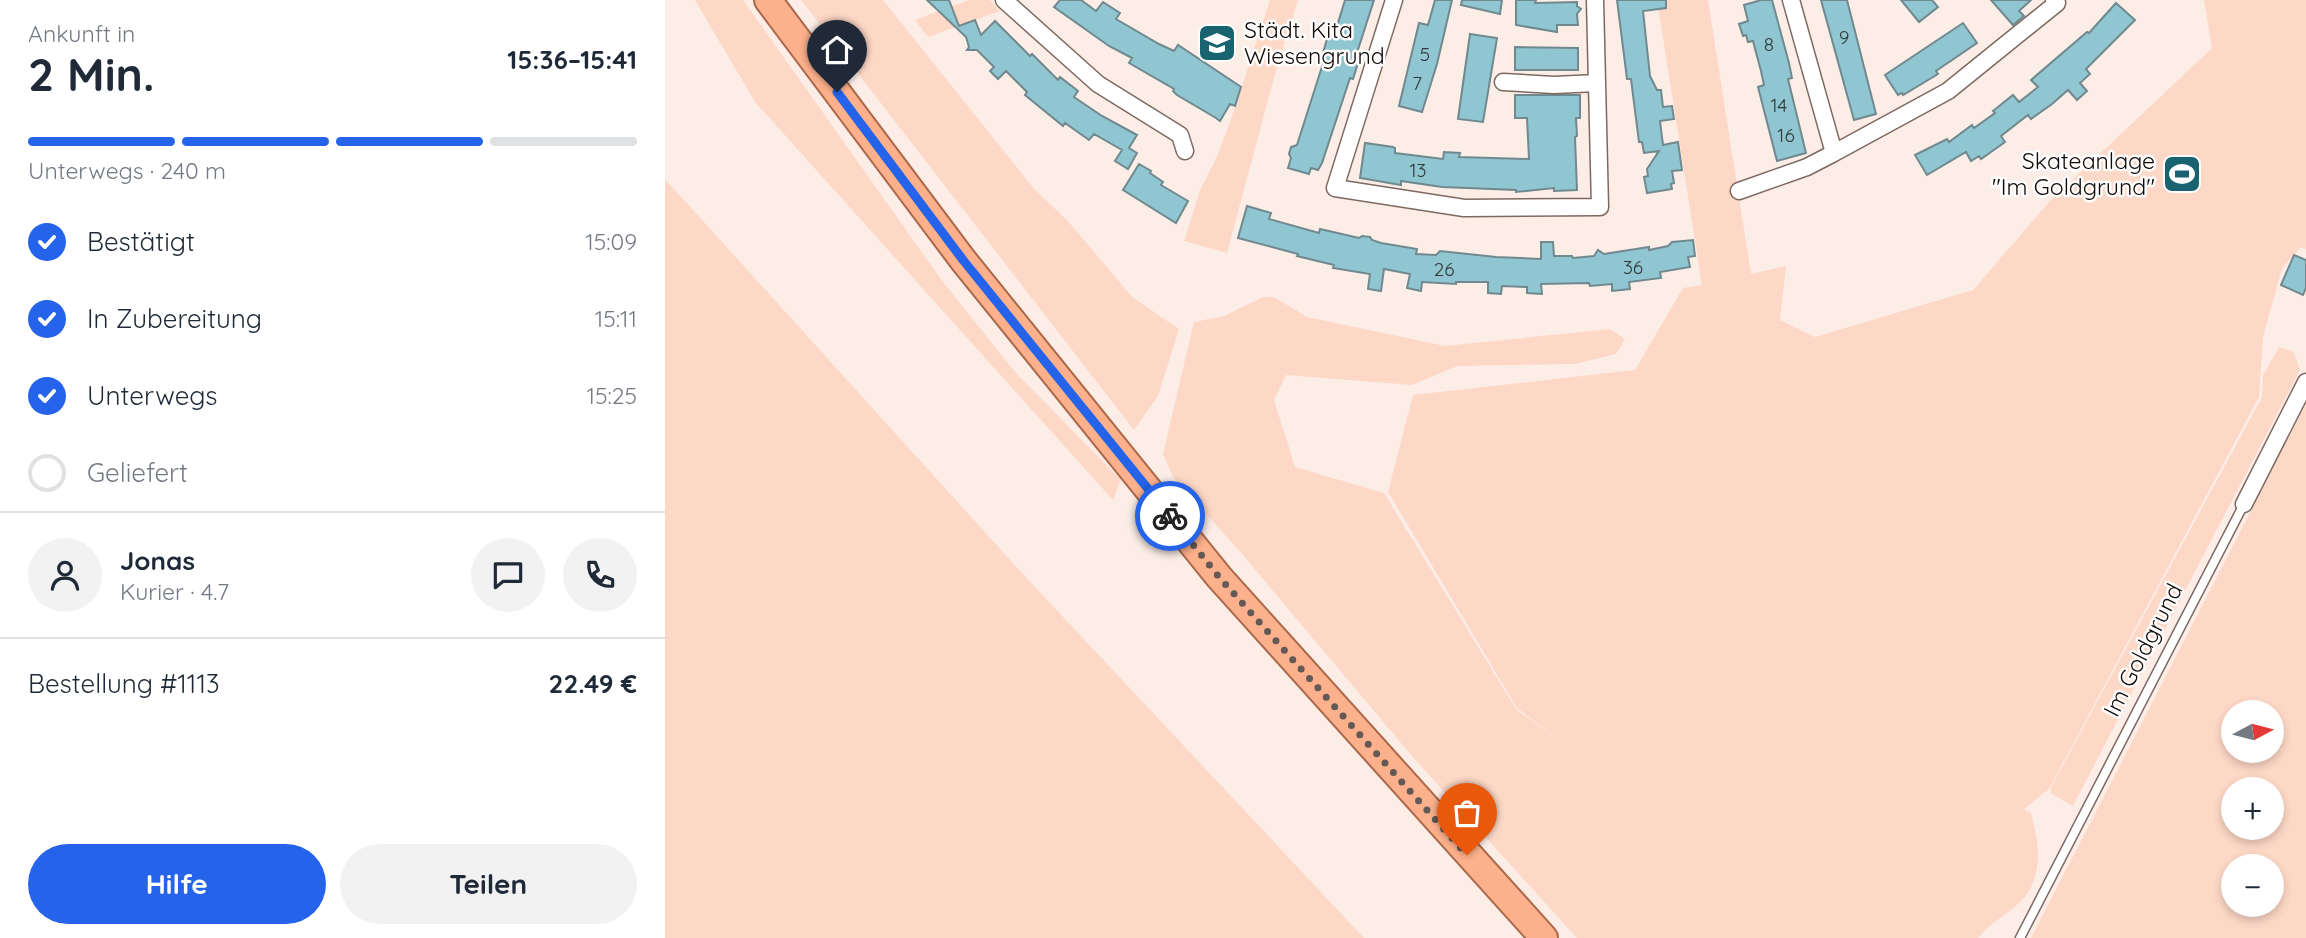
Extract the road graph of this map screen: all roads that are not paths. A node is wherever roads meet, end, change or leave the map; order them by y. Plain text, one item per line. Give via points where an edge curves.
1 (768, 0) edge
2 (1004, 0) edge
3 (1394, 0) edge
4 (1595, 0) edge
5 (1791, 0) edge
6 (2054, 0) edge
7 (1503, 82) dead end
8 (1597, 83) junction
9 (1185, 152) dead end
10 (1834, 153) junction
11 (1739, 191) dead end
12 (2306, 382) edge
13 (2244, 504) joint
14 (1544, 938) edge
15 (2020, 938) edge

1 - 14 highway via 963,260 1219,577
2 - 9 street via 1098,84 1179,135
3 - 8 street via 1335,188 1464,208 1600,207
4 - 8 street
5 - 10 street
6 - 10 street via 2057,4 1948,91
7 - 8 street
10 - 11 street
12 - 13 street, Im Goldgrund
13 - 15 lane, Im Goldgrund

